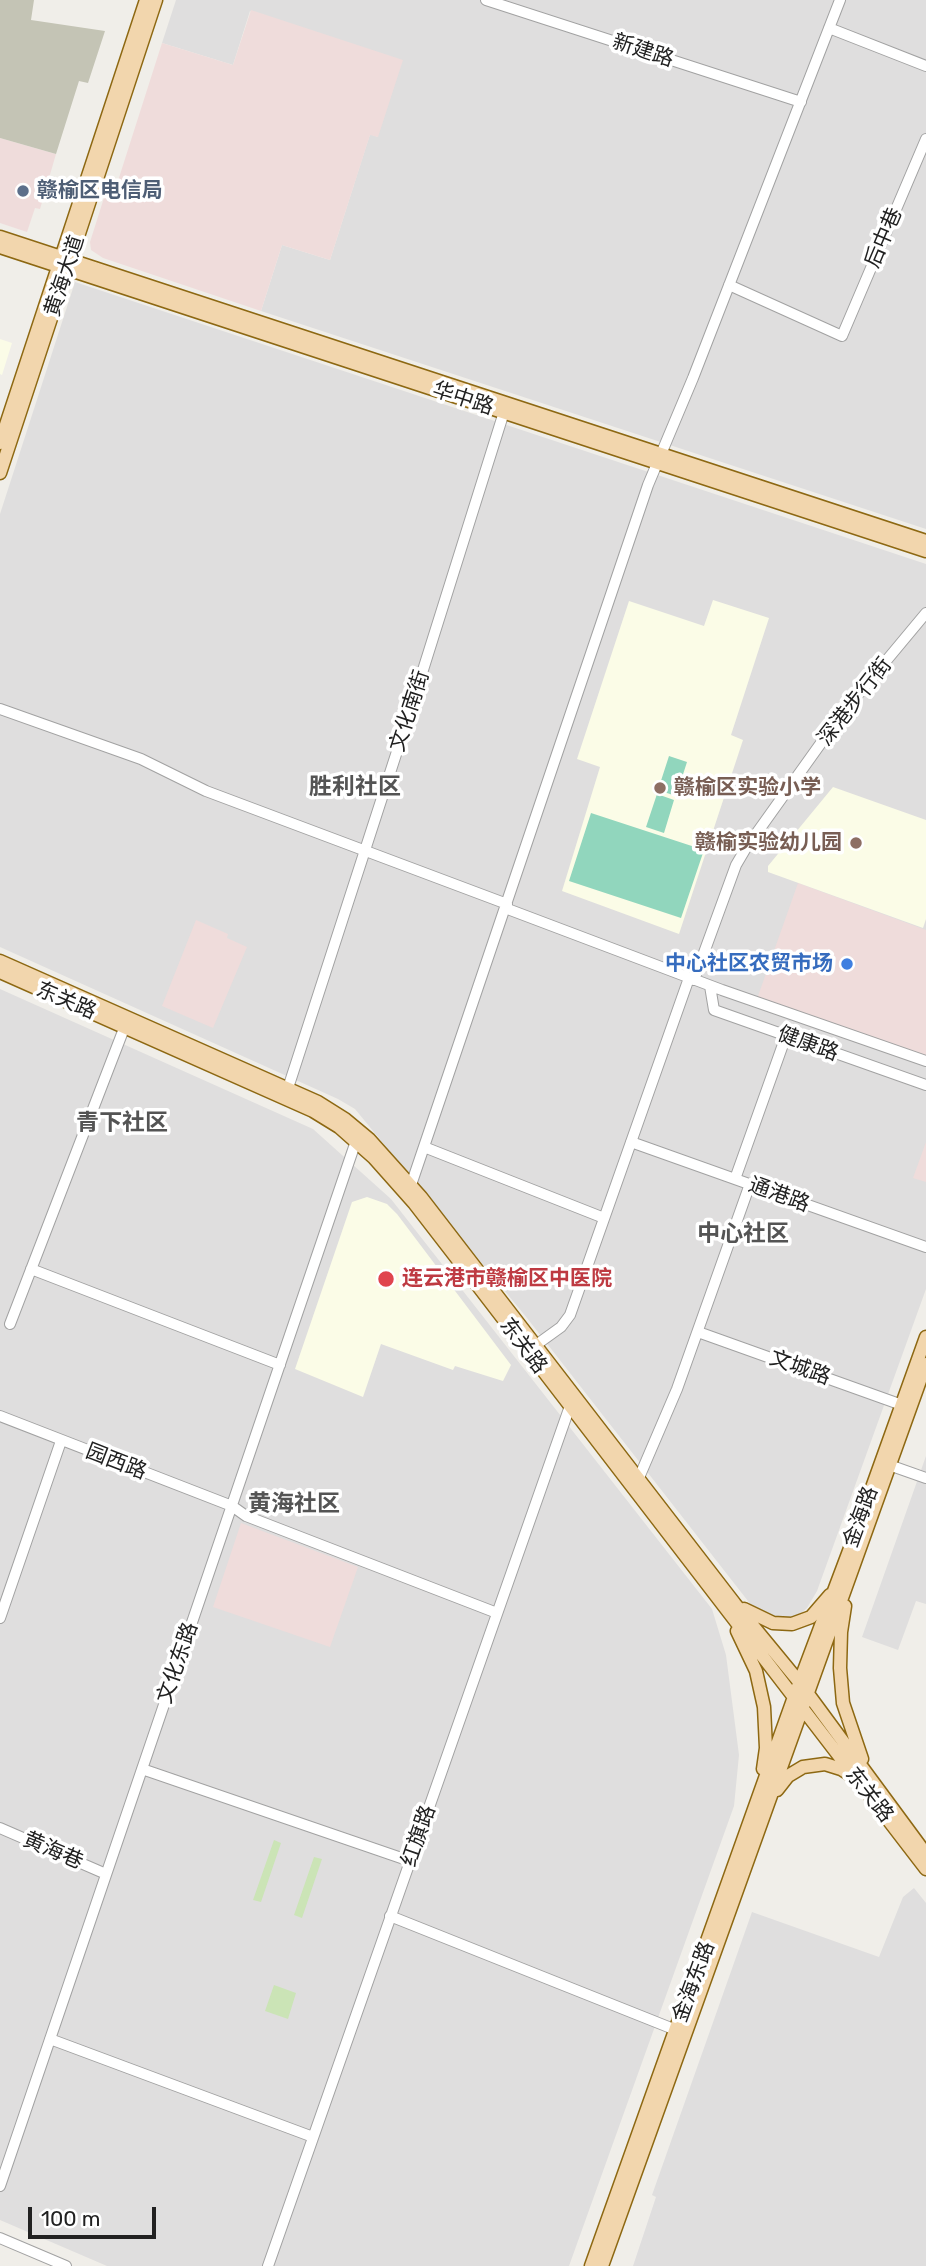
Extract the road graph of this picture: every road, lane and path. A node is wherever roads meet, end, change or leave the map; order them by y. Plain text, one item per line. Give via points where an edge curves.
1 (146, 0) edge
2 (156, 0) edge
3 (486, 0) edge
4 (840, 0) edge
5 (829, 28) junction
6 (926, 66) edge
7 (800, 102) junction
8 (926, 139) edge
9 (0, 237) edge
10 (0, 247) edge
11 (64, 264) junction
12 (729, 285) junction
13 (504, 412) junction
14 (0, 443) edge
15 (659, 458) junction
16 (0, 473) edge
17 (926, 541) edge
18 (926, 551) edge
19 (926, 613) edge
20 (0, 709) edge
21 (365, 851) junction
22 (506, 906) junction
23 (0, 961) edge
24 (0, 972) edge
25 (691, 979) junction
26 (710, 986) junction
27 (125, 1026) junction
28 (786, 1035) junction
29 (926, 1061) edge
30 (926, 1086) edge
31 (288, 1088) junction
32 (356, 1141) junction
33 (631, 1142) junction
34 (424, 1147) junction
35 (735, 1179) junction
36 (411, 1185) junction
37 (750, 1185) junction
38 (604, 1218) junction
39 (926, 1247) edge
40 (31, 1269) junction
41 (10, 1324) dead end
42 (698, 1332) junction
43 (926, 1337) edge
44 (536, 1346) junction
45 (280, 1365) junction
46 (925, 1368) edge
47 (902, 1405) junction
48 (570, 1406) junction
49 (0, 1416) edge
50 (61, 1441) junction
51 (890, 1465) junction
52 (926, 1478) edge
53 (638, 1480) junction
54 (232, 1506) junction
55 (851, 1573) junction
56 (5, 1590) edge
57 (835, 1590) junction
58 (730, 1607) junction
59 (497, 1613) junction
60 (0, 1618) edge
61 (804, 1688) junction
62 (799, 1702) junction
63 (142, 1769) junction
64 (856, 1779) junction
65 (870, 1779) junction
66 (766, 1794) junction
67 (0, 1828) edge
68 (926, 1854) edge
69 (410, 1861) junction
70 (926, 1869) edge
71 (106, 1874) junction
72 (390, 1916) junction
73 (676, 2030) junction
74 (50, 2039) junction
75 (313, 2137) junction
76 (0, 2186) edge
77 (0, 2238) edge
78 (66, 2266) edge
79 (268, 2266) edge
80 (592, 2266) edge
81 (603, 2266) edge

1 - 11 main road, 黄海大道
2 - 11 main road, 黄海大道
3 - 7 street, 新建路
4 - 5 street
5 - 6 street
5 - 7 street
7 - 12 street
8 - 12 street, 后中巷 via 842,336
9 - 11 main road, 华中路
10 - 11 main road, 华中路
11 - 13 main road, 华中路
11 - 14 main road, 黄海大道
11 - 15 main road, 华中路
11 - 16 main road, 黄海大道
12 - 15 street
13 - 15 main road, 华中路
13 - 21 street, 文化南街
15 - 17 main road, 华中路
15 - 18 main road, 华中路
15 - 22 street
19 - 25 street, 深港步行街 via 841,715 746,848
20 - 21 street via 141,759 206,791
21 - 22 street
21 - 31 street, 文化南街
22 - 25 street
22 - 34 street
23 - 31 main road, 东关路
24 - 27 main road, 东关路
25 - 26 street
25 - 33 street, 深港步行街
26 - 28 street, 健康路 via 714,1010
26 - 29 street
27 - 32 main road, 东关路 via 313,1111
27 - 40 street
28 - 30 street, 健康路
28 - 35 street
31 - 36 main road, 东关路 via 345,1119
32 - 45 street, 文化东路
32 - 48 main road, 东关路 via 414,1203
33 - 35 street, 通港路
33 - 38 street, 深港步行街
34 - 36 street
34 - 38 street
35 - 37 street, 通港路
36 - 44 main road, 东关路
37 - 39 street, 通港路
37 - 42 street
38 - 44 street, 深港步行街 via 567,1322
40 - 41 street
40 - 45 street
42 - 47 street, 文城路
42 - 53 street
43 - 47 main road, 金海路
44 - 53 main road, 东关路
45 - 54 street, 文化东路
46 - 51 main road, 金海路
47 - 57 main road, 金海路
48 - 58 main road, 东关路
48 - 59 street, 红旗路
49 - 50 street, 园西路
50 - 54 street, 园西路
50 - 56 street
51 - 52 street
51 - 55 main road, 金海路
53 - 58 main road, 东关路
54 - 59 street, 园西路 via 246,1516
54 - 63 street, 文化东路
55 - 61 main road, 金海路
55 - 65 main road via 841,1632 843,1703
56 - 60 street
57 - 58 main road via 811,1616 792,1624 773,1623
57 - 61 main road, 金海路
58 - 61 main road, 东关路
58 - 62 main road, 东关路
58 - 66 main road via 756,1671 764,1707
59 - 69 street, 红旗路
61 - 62 main road, 金海路
61 - 65 main road, 东关路
62 - 64 main road, 东关路
62 - 66 main road, 金海东路
63 - 69 street
63 - 71 street, 文化东路
64 - 66 main road via 825,1764 803,1767
64 - 70 main road, 东关路
65 - 68 main road, 东关路
66 - 73 main road, 金海东路
66 - 81 main road, 金海东路
67 - 71 street, 黄海巷
69 - 72 street, 红旗路
71 - 74 street, 文化东路
72 - 73 street
72 - 75 street, 红旗路
73 - 80 main road, 金海东路
74 - 75 street
74 - 76 street, 文化东路
75 - 79 street, 红旗路
77 - 78 street

